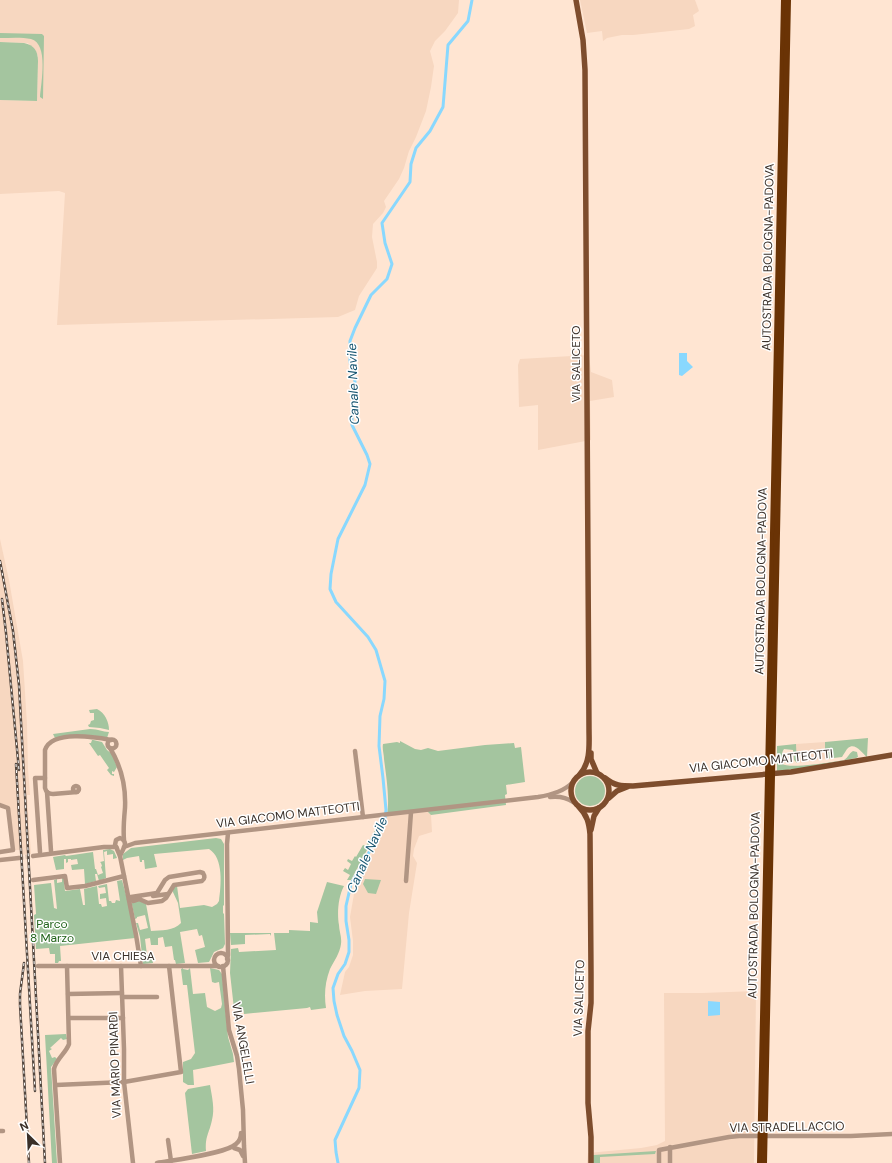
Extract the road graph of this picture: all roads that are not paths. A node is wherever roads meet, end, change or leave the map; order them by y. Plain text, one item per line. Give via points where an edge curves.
1 (576, 0) edge
2 (784, 0) edge
3 (788, 0) edge
4 (589, 729) junction
5 (98, 738) junction
6 (111, 740) junction
7 (117, 746) junction
8 (109, 747) junction
9 (355, 751) dead end
10 (892, 755) edge
11 (118, 762) junction
12 (597, 773) junction
13 (580, 774) junction
14 (45, 778) junction
15 (605, 778) junction
16 (572, 783) junction
17 (633, 786) junction
18 (47, 792) junction
19 (61, 793) junction
20 (538, 797) junction
21 (607, 800) junction
22 (574, 802) junction
23 (0, 805) edge
24 (579, 807) junction
25 (599, 808) junction
26 (411, 812) junction
27 (363, 817) junction
28 (123, 829) junction
29 (228, 833) junction
30 (223, 834) junction
31 (590, 834) junction
32 (124, 840) junction
33 (135, 844) junction
34 (227, 844) junction
35 (119, 845) junction
36 (51, 851) dead end
37 (0, 852) edge
38 (40, 852) dead end
39 (33, 856) tunnel mouth
40 (19, 858) tunnel mouth
41 (0, 860) edge
42 (124, 876) junction
43 (171, 876) junction
44 (33, 880) dead end
45 (406, 881) dead end
46 (174, 885) junction
47 (160, 890) junction
48 (166, 895) junction
49 (129, 899) junction
50 (227, 947) junction
51 (221, 953) junction
52 (227, 959) junction
53 (214, 961) junction
54 (38, 966) dead end
55 (67, 966) junction
56 (122, 966) junction
57 (141, 966) junction
58 (170, 966) junction
59 (207, 966) junction
60 (220, 966) junction
61 (68, 994) junction
62 (122, 995) junction
63 (157, 997) dead end
64 (69, 1018) junction
65 (123, 1018) junction
66 (124, 1082) junction
67 (56, 1085) junction
68 (243, 1113) junction
69 (892, 1134) edge
70 (168, 1140) dead end
71 (244, 1146) junction
72 (234, 1147) junction
73 (670, 1147) junction
74 (171, 1161) junction
75 (60, 1163) edge
76 (133, 1163) edge
77 (157, 1163) edge
78 (245, 1163) edge
79 (591, 1163) edge
80 (659, 1163) edge
81 (670, 1163) edge
82 (760, 1163) edge
83 (764, 1163) edge

1 - 4 main road, VIA SALICETO via 585,70
2 - 82 highway, AUTOSTRADA BOLOGNA-PADOVA
3 - 83 highway, AUTOSTRADA BOLOGNA-PADOVA
4 - 12 main road, VIA SALICETO via 591,759
4 - 13 main road, VIA SALICETO via 587,762
5 - 6 street
5 - 8 street
5 - 14 street via 73,736 46,745
6 - 7 street via 117,743
6 - 8 street
7 - 8 street
7 - 11 street
8 - 11 street
9 - 27 street
10 - 17 main road, VIA GIACOMO MATTEOTTI via 792,772
11 - 28 street via 124,793
12 - 13 main road via 592,771
12 - 15 main road
13 - 16 main road, VIA SALICETO
14 - 18 street
14 - 38 street via 35,778
15 - 17 main road, VIA GIACOMO MATTEOTTI via 619,786
15 - 21 main road via 609,789
16 - 20 street, VIA GIACOMO MATTEOTTI via 559,792
16 - 22 main road via 570,790
17 - 21 main road, VIA GIACOMO MATTEOTTI via 617,791
18 - 19 street
18 - 36 street
19 - 19 street via 77,792 79,787 75,786
20 - 22 street, VIA GIACOMO MATTEOTTI via 562,797
20 - 26 street, VIA GIACOMO MATTEOTTI
21 - 25 main road, VIA SALICETO
22 - 24 main road, VIA SALICETO
23 - 37 street via 8,808 13,850
24 - 25 main road via 589,810
24 - 31 main road, VIA SALICETO via 587,818
25 - 31 main road, VIA SALICETO via 594,816
26 - 27 street, VIA GIACOMO MATTEOTTI
26 - 45 street
27 - 29 street, VIA GIACOMO MATTEOTTI
28 - 32 street
28 - 35 street
29 - 30 street, VIA GIACOMO MATTEOTTI
29 - 34 street
30 - 33 street, VIA GIACOMO MATTEOTTI
30 - 34 street
31 - 79 main road, VIA SALICETO via 591,988 588,1103
32 - 33 street, VIA GIACOMO MATTEOTTI
32 - 35 street, VIA GIACOMO MATTEOTTI via 120,838
32 - 35 street via 126,845
33 - 35 street, VIA GIACOMO MATTEOTTI
34 - 50 street
35 - 39 street, VIA GIACOMO MATTEOTTI
35 - 42 street
40 - 41 street
42 - 44 street via 67,888 66,876
42 - 49 street
43 - 46 street
43 - 46 street via 200,872 204,876 202,881
43 - 47 street via 166,879
46 - 48 street
47 - 48 street via 161,894
47 - 49 street via 156,894
48 - 49 street via 133,901
49 - 57 street
50 - 51 street
50 - 52 street
51 - 52 street
51 - 53 street
52 - 60 street via 226,964
53 - 59 street
53 - 60 street
54 - 55 street, VIA CHIESA
55 - 56 street, VIA CHIESA
55 - 61 street
56 - 57 street, VIA CHIESA
56 - 62 street, VIA MARIO PINARDI
57 - 58 street, VIA CHIESA
58 - 59 street, VIA CHIESA
58 - 66 street via 181,1072
59 - 60 street, VIA CHIESA
60 - 68 street, VIA ANGELELLI via 229,1030 238,1063
61 - 62 street
61 - 64 street
62 - 63 street
62 - 65 street, VIA MARIO PINARDI
64 - 65 street
64 - 67 street via 69,1044 55,1067
65 - 66 street, VIA MARIO PINARDI
66 - 67 street
66 - 76 street, VIA MARIO PINARDI
67 - 75 street
68 - 71 street, VIA ANGELELLI
68 - 72 street via 240,1140
69 - 73 street, VIA STRADELLACCIO via 729,1136
70 - 74 street
71 - 72 street
71 - 78 street, VIA ANGELELLI
72 - 74 street
72 - 78 street via 243,1154
73 - 80 street, VIA STRADELLACCIO via 658,1150
73 - 81 street
74 - 77 street

